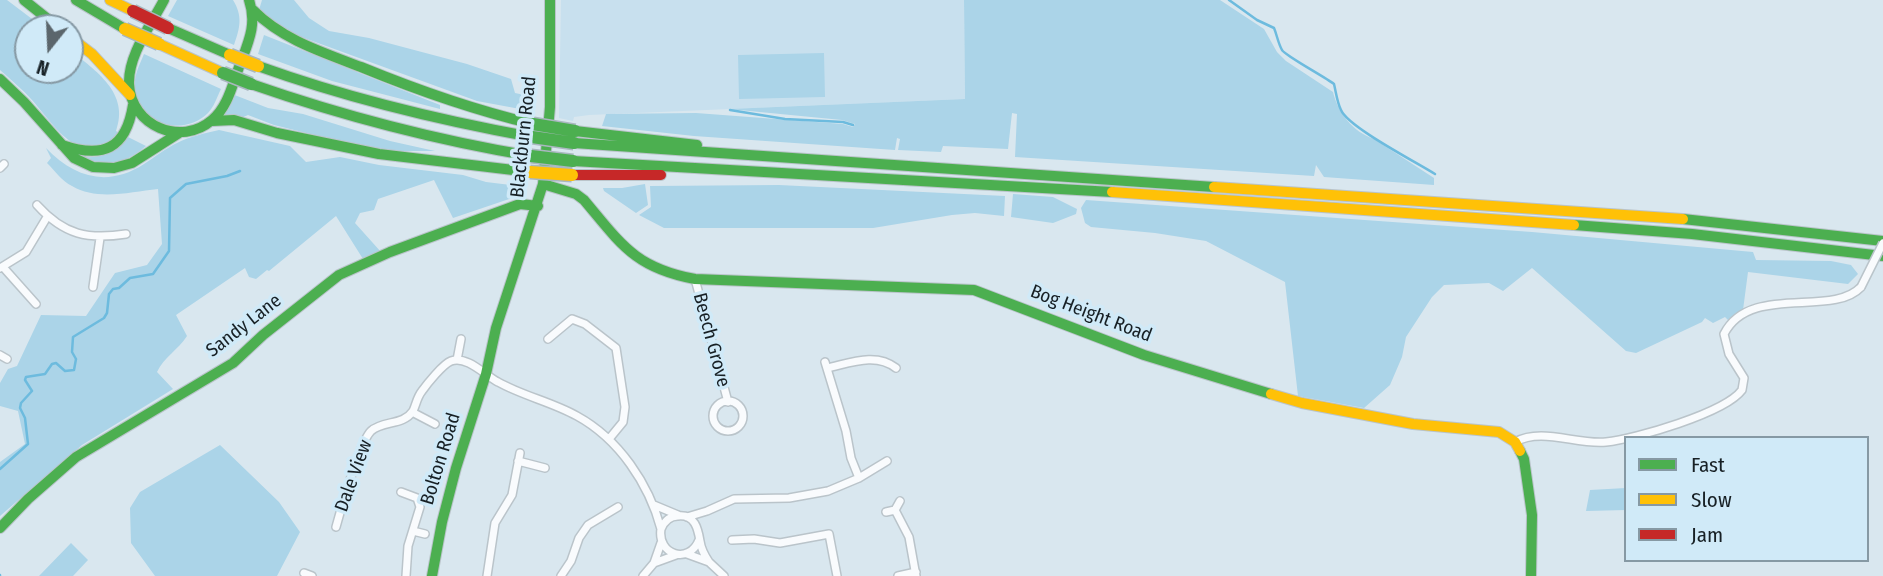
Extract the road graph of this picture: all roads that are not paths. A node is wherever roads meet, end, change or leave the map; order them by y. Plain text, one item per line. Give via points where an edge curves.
1 (24, 0) edge
2 (76, 0) edge
3 (110, 0) edge
4 (164, 0) edge
5 (551, 0) edge
6 (251, 3) edge
7 (42, 14) edge
8 (84, 49) edge
9 (0, 79) edge
10 (131, 100) junction
11 (212, 121) junction
12 (532, 130) junction
13 (180, 133) junction
14 (59, 143) junction
15 (787, 174) junction
16 (543, 184) junction
17 (37, 205) dead end
18 (538, 206) junction
19 (47, 217) junction
20 (127, 234) dead end
21 (100, 238) junction
22 (1883, 242) edge
23 (1883, 256) edge
24 (1, 267) edge
25 (695, 279) junction
26 (93, 287) dead end
27 (36, 304) dead end
28 (461, 339) dead end
29 (548, 339) dead end
30 (491, 354) joint
31 (457, 360) junction
32 (896, 368) dead end
33 (486, 374) junction
34 (620, 381) junction
35 (608, 383) dead end
36 (728, 402) junction
37 (412, 412) junction
38 (435, 424) dead end
39 (1632, 436) edge
40 (1624, 438) edge
41 (609, 439) junction
42 (1515, 442) junction
43 (887, 461) dead end
44 (545, 468) dead end
45 (875, 468) junction
46 (880, 477) dead end
47 (859, 478) junction
48 (401, 492) dead end
49 (901, 502) dead end
50 (654, 505) junction
51 (618, 508) dead end
52 (895, 510) junction
53 (707, 511) junction
54 (886, 512) dead end
55 (678, 515) junction
56 (687, 517) junction
57 (0, 527) edge
58 (336, 527) dead end
59 (698, 528) junction
60 (661, 529) junction
61 (413, 531) junction
62 (425, 534) dead end
63 (699, 540) junction
64 (732, 540) dead end
65 (661, 543) junction
66 (687, 554) junction
67 (676, 555) junction
68 (709, 562) junction
69 (654, 563) junction
70 (916, 574) edge
71 (406, 576) edge
72 (432, 576) edge
73 (487, 576) edge
74 (561, 576) edge
75 (643, 576) edge
76 (724, 576) edge
77 (837, 576) edge
78 (898, 576) edge
79 (1531, 576) edge

1 - 7 main road
2 - 15 main road, bridge via 125,29 223,73 396,130 573,161
3 - 12 main road, bridge via 230,55 317,87 455,124
4 - 10 main road via 131,69
5 - 16 main road, Blackburn Road via 550,107
6 - 11 main road via 254,22 250,37 224,103
6 - 12 main road via 269,26 326,53
8 - 10 main road via 109,71
9 - 14 main road
10 - 13 main road via 151,125
10 - 14 main road via 127,132 109,149 81,151
11 - 13 main road
11 - 15 main road, bridge via 234,120 379,154 530,173
12 - 22 main road, bridge via 800,159 1691,220
13 - 14 main road via 132,163 103,169 83,164
15 - 23 main road via 1008,185 1692,234
16 - 18 main road, Blackburn Road
16 - 25 main road, Bog Height Road via 584,200 631,255 650,268
17 - 19 street
18 - 30 main road, Blackburn Road
18 - 57 main road, Sandy Lane via 520,204 339,275 233,363 76,457
19 - 21 street via 72,233
19 - 24 street via 26,252
20 - 21 street
21 - 26 street
22 - 39 street, bridge via 1855,294 1757,308 1737,319 1724,334 1729,354 1744,378 1742,390 1728,402
24 - 27 street
25 - 36 street, Beech Grove
25 - 42 main road, Bog Height Road via 974,290 1233,384 1403,422 1499,432
28 - 31 street
29 - 34 street via 577,315 615,348
30 - 33 main road, Bolton Road
31 - 33 street
31 - 37 street via 445,365 421,392
32 - 47 street via 888,361 871,359 826,365
33 - 41 street via 578,416
33 - 72 main road, Bolton Road via 456,468
34 - 35 street
34 - 41 street via 625,413
36 - 36 street via 738,405 743,415 741,424 730,431 720,428 714,416 717,407
37 - 38 street
37 - 58 street, Dale View via 367,436
40 - 42 street, bridge via 1605,442 1530,436
41 - 50 street via 624,454
42 - 79 main road via 1524,460 1532,515
43 - 45 street
44 - 73 street via 519,457 512,495 495,523
45 - 46 street
45 - 47 street
47 - 53 street via 819,494 734,499
48 - 61 street via 417,498 420,507
49 - 52 street
50 - 55 street
50 - 60 street
51 - 74 street via 588,525
52 - 54 street
52 - 70 street via 909,537
53 - 56 street
53 - 59 street
55 - 56 street
55 - 60 street
56 - 59 street
59 - 63 street
60 - 65 street
61 - 62 street
61 - 71 street
63 - 66 street
63 - 68 street
64 - 77 street via 780,543 829,534
65 - 67 street
65 - 69 street
66 - 67 street
66 - 68 street
67 - 69 street
68 - 76 street
69 - 75 street
70 - 78 street

